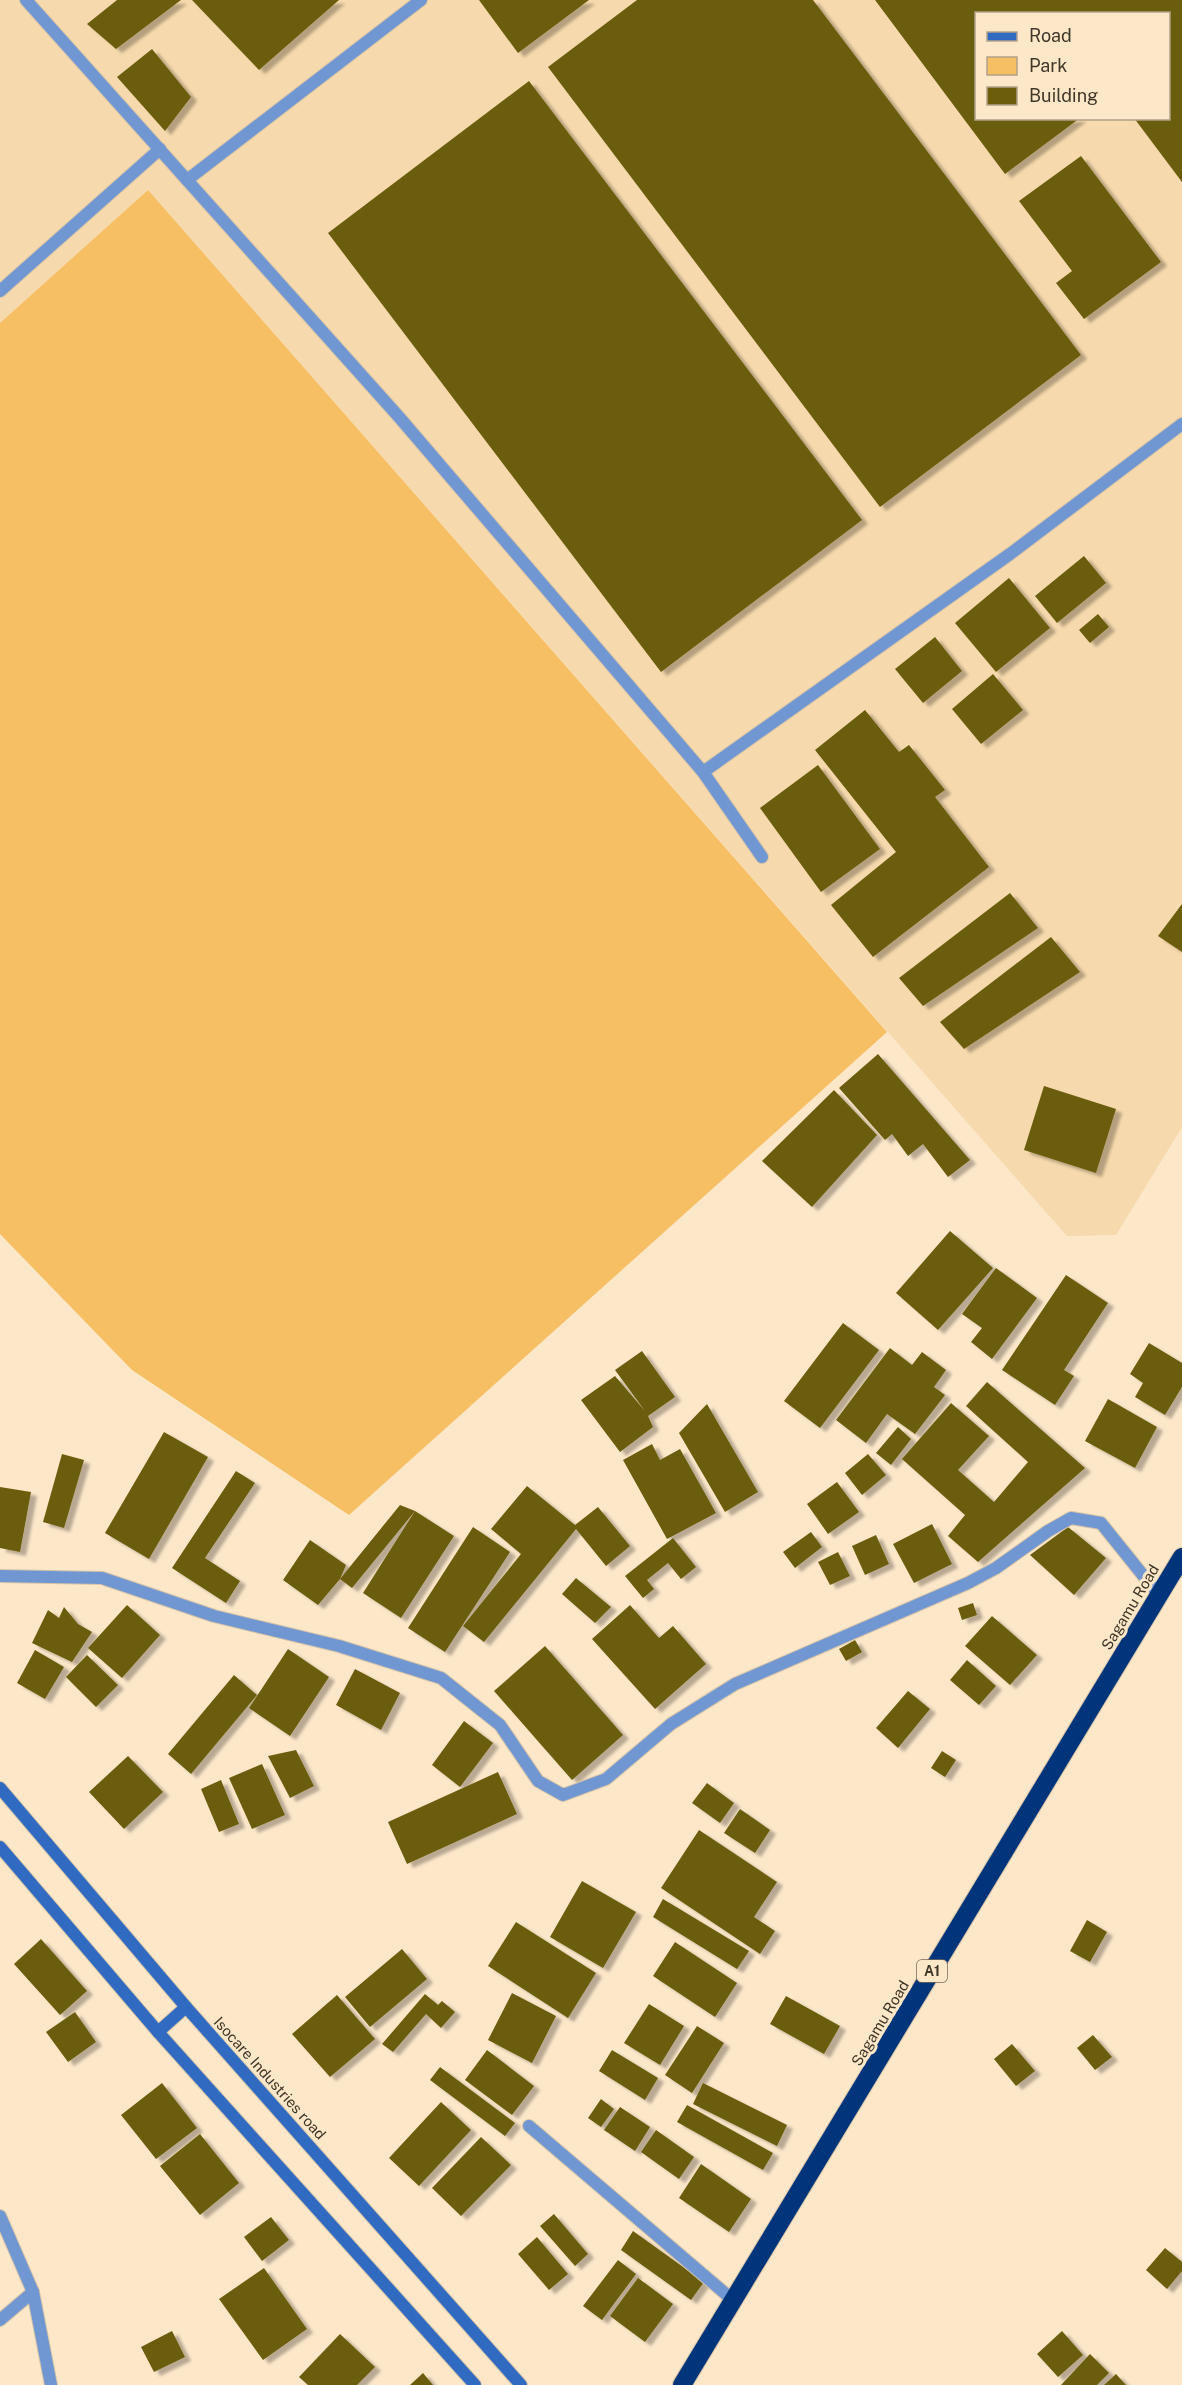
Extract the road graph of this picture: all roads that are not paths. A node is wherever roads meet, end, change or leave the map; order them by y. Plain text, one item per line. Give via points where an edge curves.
1 (26, 0) edge
2 (421, 0) edge
3 (160, 149) junction
4 (187, 180) junction
5 (0, 291) edge
6 (1182, 424) edge
7 (703, 772) junction
8 (762, 857) dead end
9 (1182, 1557) edge
10 (0, 1576) edge
11 (1158, 1594) junction
12 (0, 1788) edge
13 (0, 1847) edge
14 (186, 2007) junction
15 (158, 2032) junction
16 (529, 2126) dead end
17 (0, 2216) edge
18 (33, 2292) junction
19 (734, 2301) junction
20 (0, 2320) edge
21 (51, 2385) edge
22 (475, 2385) edge
23 (521, 2385) edge
24 (682, 2385) edge

1 - 3 street
2 - 4 street
3 - 4 street
3 - 5 street
4 - 7 street via 399,417
6 - 7 street via 1010,554
7 - 8 street
9 - 11 highway, Sagamu Road / A1
10 - 11 street via 102,1578 214,1616 339,1646 441,1678 500,1725 538,1781 563,1795 606,1779 671,1724 735,1684 968,1583 1071,1518 1101,1523
11 - 19 highway, Sagamu Road / A1
12 - 14 street, Isocare Industries road
13 - 15 street
14 - 15 street
14 - 23 street, Isocare Industries road
15 - 22 street
16 - 19 street
17 - 18 street
18 - 20 street
18 - 21 street
19 - 24 highway, Sagamu Road / A1

